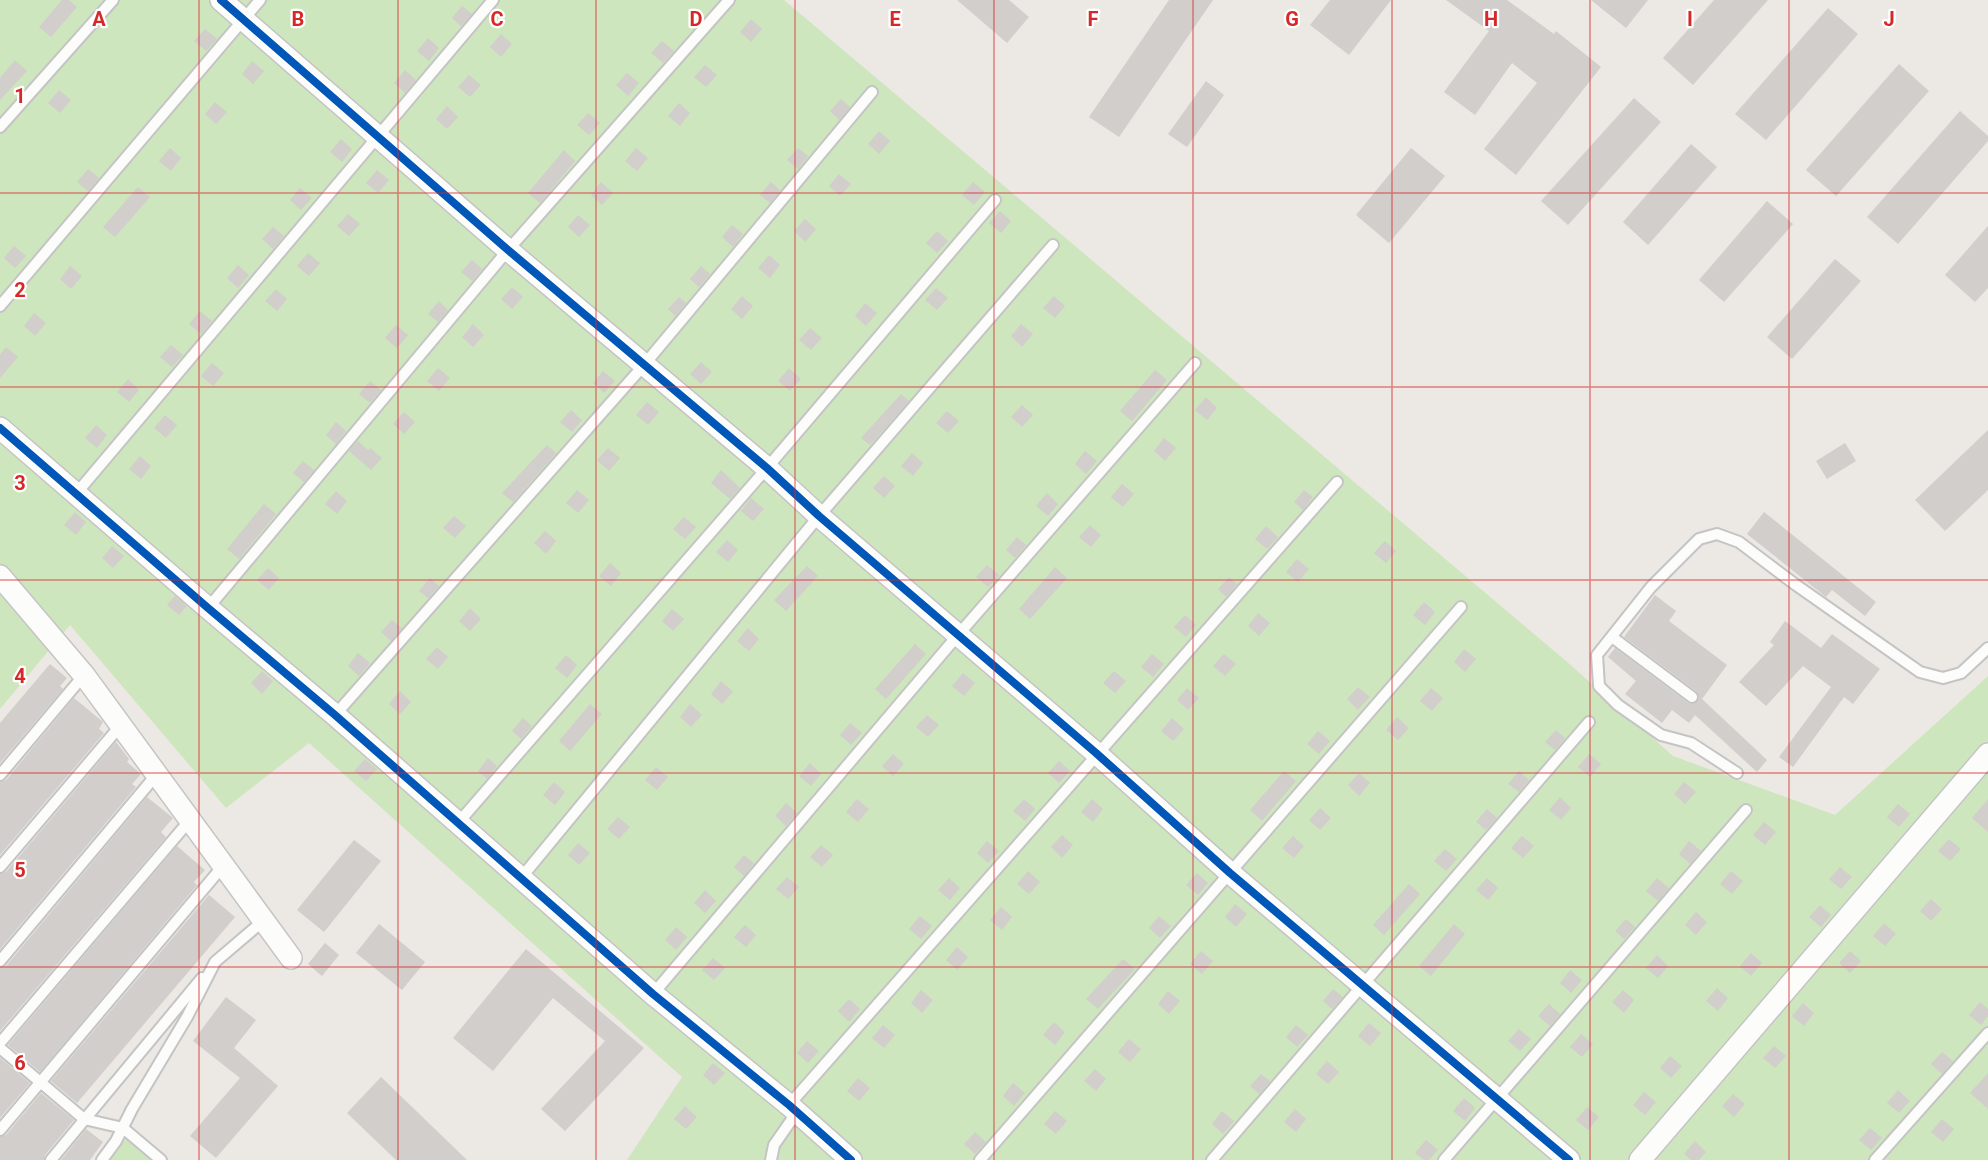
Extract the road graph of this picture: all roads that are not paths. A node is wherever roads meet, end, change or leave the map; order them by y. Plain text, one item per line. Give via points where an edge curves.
1 (113, 0) edge
2 (221, 0) edge
3 (260, 0) edge
4 (493, 0) edge
5 (729, 0) edge
6 (244, 20) junction
7 (872, 92) dead end
8 (0, 128) edge
9 (377, 136) junction
10 (995, 200) dead end
11 (1053, 245) dead end
12 (508, 250) junction
13 (0, 306) edge
14 (1196, 363) dead end
15 (644, 365) junction
16 (0, 428) edge
17 (767, 468) junction
18 (1337, 482) dead end
19 (75, 495) junction
20 (819, 516) junction
21 (0, 576) edge
22 (1461, 607) dead end
23 (208, 608) junction
24 (958, 635) junction
25 (1612, 637) junction
26 (1988, 648) edge
27 (84, 675) junction
28 (1692, 697) dead end
29 (335, 715) junction
30 (1589, 722) dead end
31 (121, 725) junction
32 (1096, 753) junction
33 (1988, 754) edge
34 (1737, 773) dead end
35 (157, 774) junction
36 (0, 775) edge
37 (1746, 810) dead end
38 (190, 820) junction
39 (458, 823) junction
40 (223, 866) junction
41 (0, 867) edge
42 (1230, 873) junction
43 (521, 878) junction
44 (263, 921) junction
45 (291, 958) dead end
46 (0, 961) edge
47 (215, 962) junction
48 (1363, 985) junction
49 (653, 994) junction
50 (1988, 1032) edge
51 (0, 1043) edge
52 (0, 1048) edge
53 (40, 1082) junction
54 (1497, 1099) junction
55 (793, 1108) junction
56 (84, 1119) junction
57 (123, 1128) junction
58 (0, 1130) edge
59 (51, 1160) edge
60 (102, 1160) edge
61 (161, 1160) edge
62 (771, 1160) edge
63 (851, 1160) edge
64 (980, 1160) edge
65 (1212, 1160) edge
66 (1444, 1160) edge
67 (1569, 1160) edge
68 (1640, 1160) edge
69 (1875, 1160) edge

1 - 8 lane
2 - 6 street
3 - 6 lane
4 - 9 lane
5 - 12 lane
6 - 9 street
6 - 13 lane
7 - 15 lane
9 - 12 street
9 - 19 lane
10 - 17 lane
11 - 20 lane
12 - 15 street
12 - 23 lane
14 - 24 lane
15 - 17 street
15 - 29 lane
16 - 19 street
17 - 20 street
17 - 39 lane
18 - 32 lane
19 - 23 street
20 - 24 street
20 - 43 lane
21 - 27 street
22 - 42 lane
23 - 29 street
24 - 32 street
24 - 49 lane
25 - 26 lane via 1651,587 1699,539 1717,534 1739,542 1920,672 1943,678 1960,673
25 - 28 lane
25 - 34 lane via 1597,655 1599,686 1618,705 1661,735 1691,743
27 - 31 street
27 - 36 lane
29 - 39 street
30 - 48 lane
31 - 35 street
31 - 41 lane
32 - 42 street
32 - 55 lane
33 - 68 street
35 - 38 street
35 - 46 lane
37 - 54 lane
38 - 40 street
38 - 51 lane
39 - 43 street
40 - 44 street
40 - 53 lane
42 - 48 street
42 - 64 lane
43 - 49 street
44 - 45 street
44 - 47 lane
47 - 56 lane
47 - 57 lane via 188,1017
48 - 54 street
48 - 65 lane
49 - 55 street
50 - 69 lane
52 - 53 lane
53 - 56 lane
53 - 58 lane
54 - 66 lane
54 - 67 street
55 - 62 lane via 774,1145
55 - 63 street
56 - 57 lane
56 - 59 lane
57 - 60 lane
57 - 61 lane

